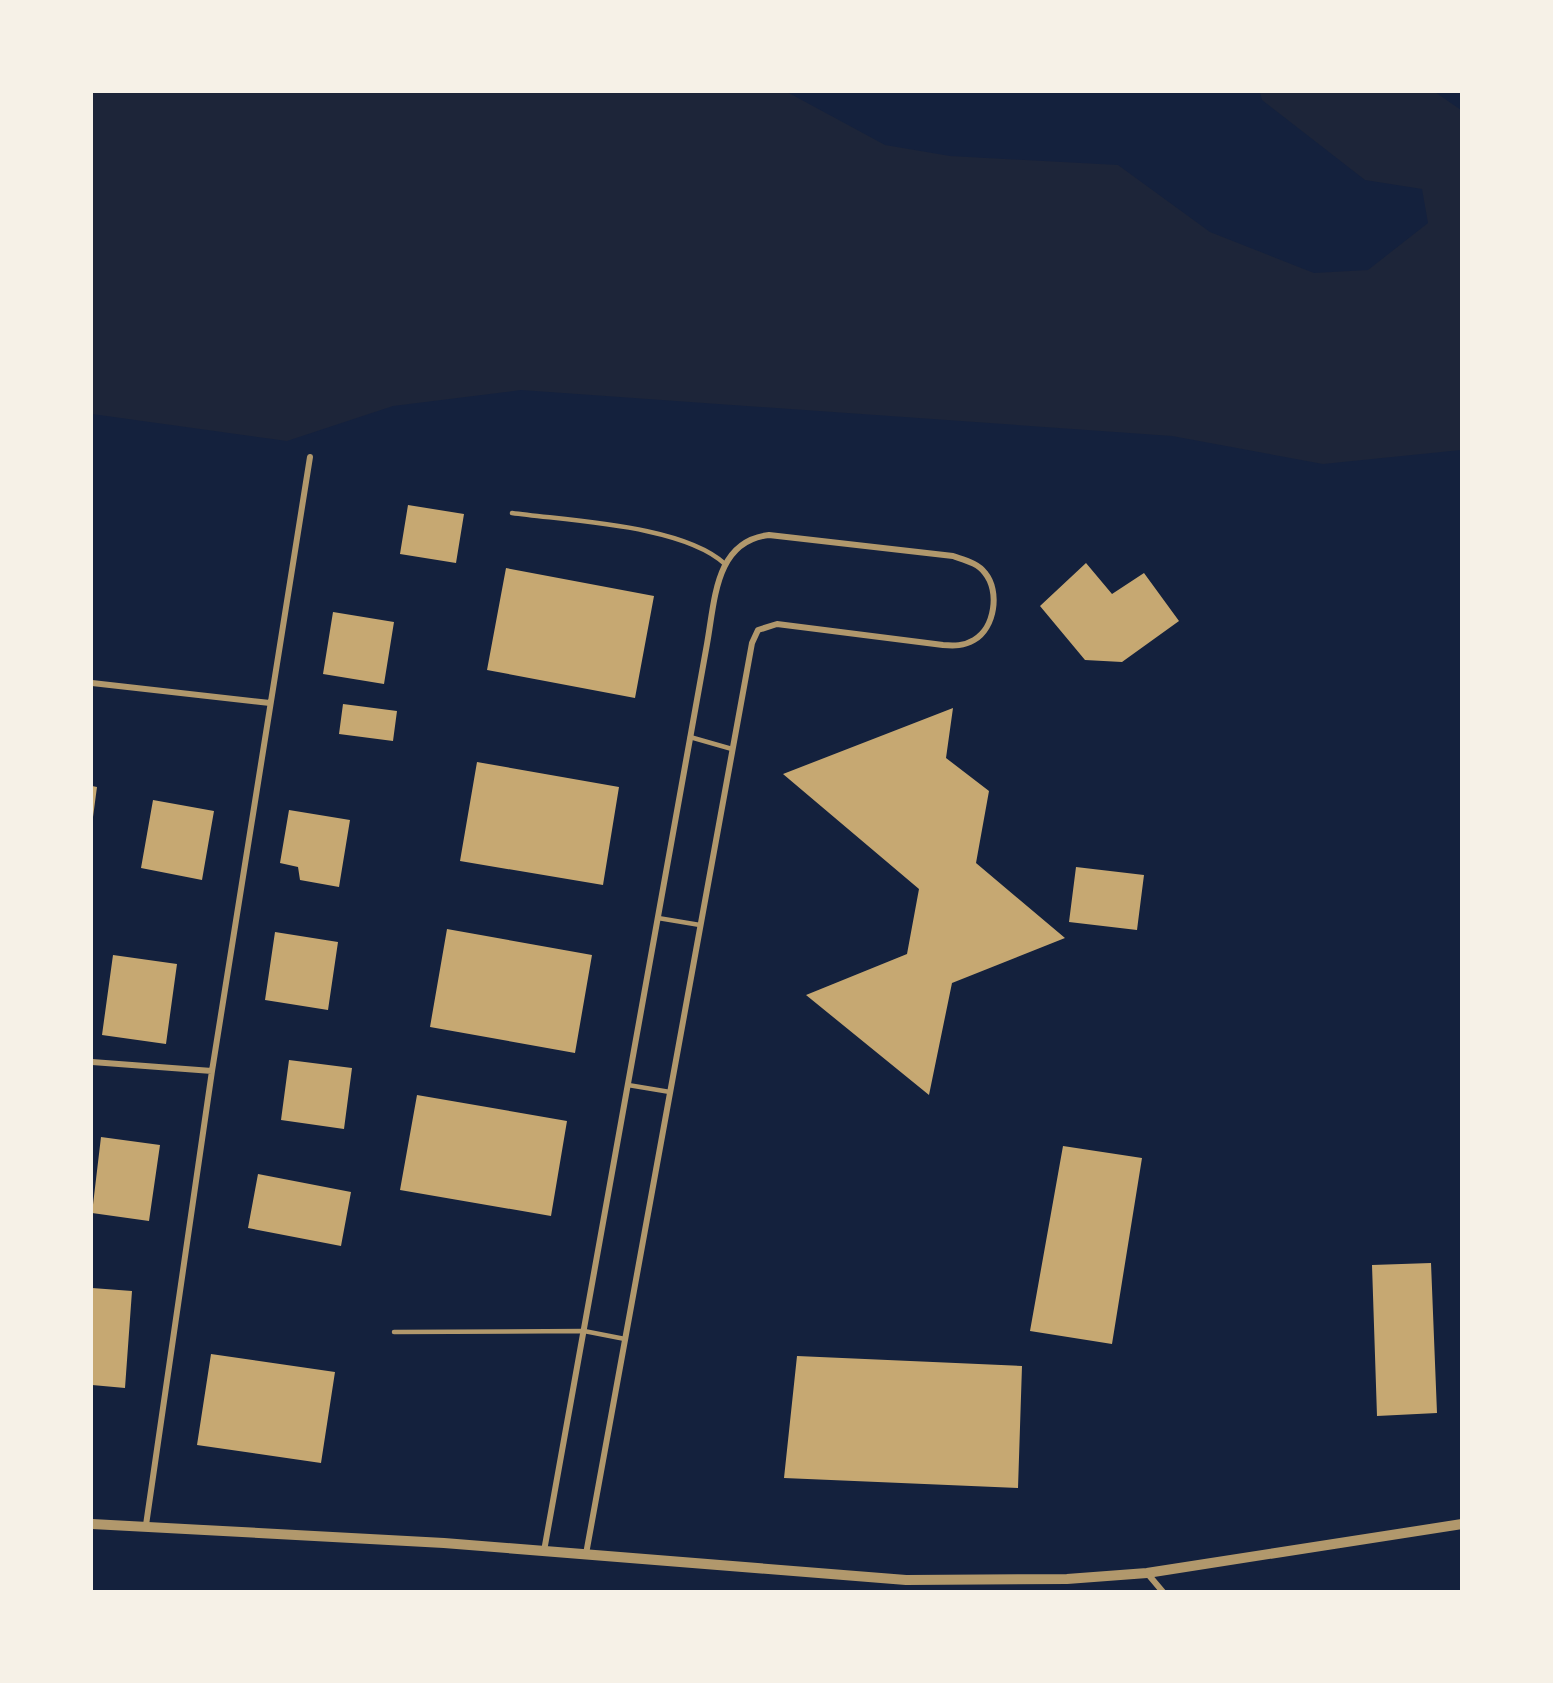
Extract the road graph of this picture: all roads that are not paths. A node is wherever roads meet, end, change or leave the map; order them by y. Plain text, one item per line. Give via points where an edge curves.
1 (310, 457) dead end
2 (512, 513) dead end
3 (725, 564) junction
4 (92, 683) edge
5 (270, 703) junction
6 (690, 736) junction
7 (732, 749) junction
8 (658, 918) junction
9 (700, 925) junction
10 (92, 1062) edge
11 (212, 1071) junction
12 (628, 1085) junction
13 (670, 1092) junction
14 (584, 1331) junction
15 (394, 1332) dead end
16 (625, 1339) junction
17 (92, 1524) edge
18 (1461, 1524) edge
19 (146, 1525) junction
20 (544, 1551) junction
21 (586, 1554) junction
22 (1147, 1573) junction
23 (1163, 1592) edge

1 - 5 street
2 - 3 lane via 674,537 706,550
3 - 6 street
3 - 7 street via 740,544 754,537 780,536 953,556 985,573 993,596 986,629 974,640 956,646 777,624 763,627 752,643
4 - 5 street
5 - 11 street
6 - 7 lane
6 - 8 street
7 - 9 street
8 - 9 lane
8 - 12 street
9 - 13 street
10 - 11 street
11 - 19 street
12 - 13 lane
12 - 14 street
13 - 16 street
14 - 15 lane
14 - 16 lane
14 - 20 street
16 - 21 street
17 - 19 street
18 - 22 street
19 - 20 street
20 - 21 street
21 - 22 street via 906,1580 1066,1579
22 - 23 street

